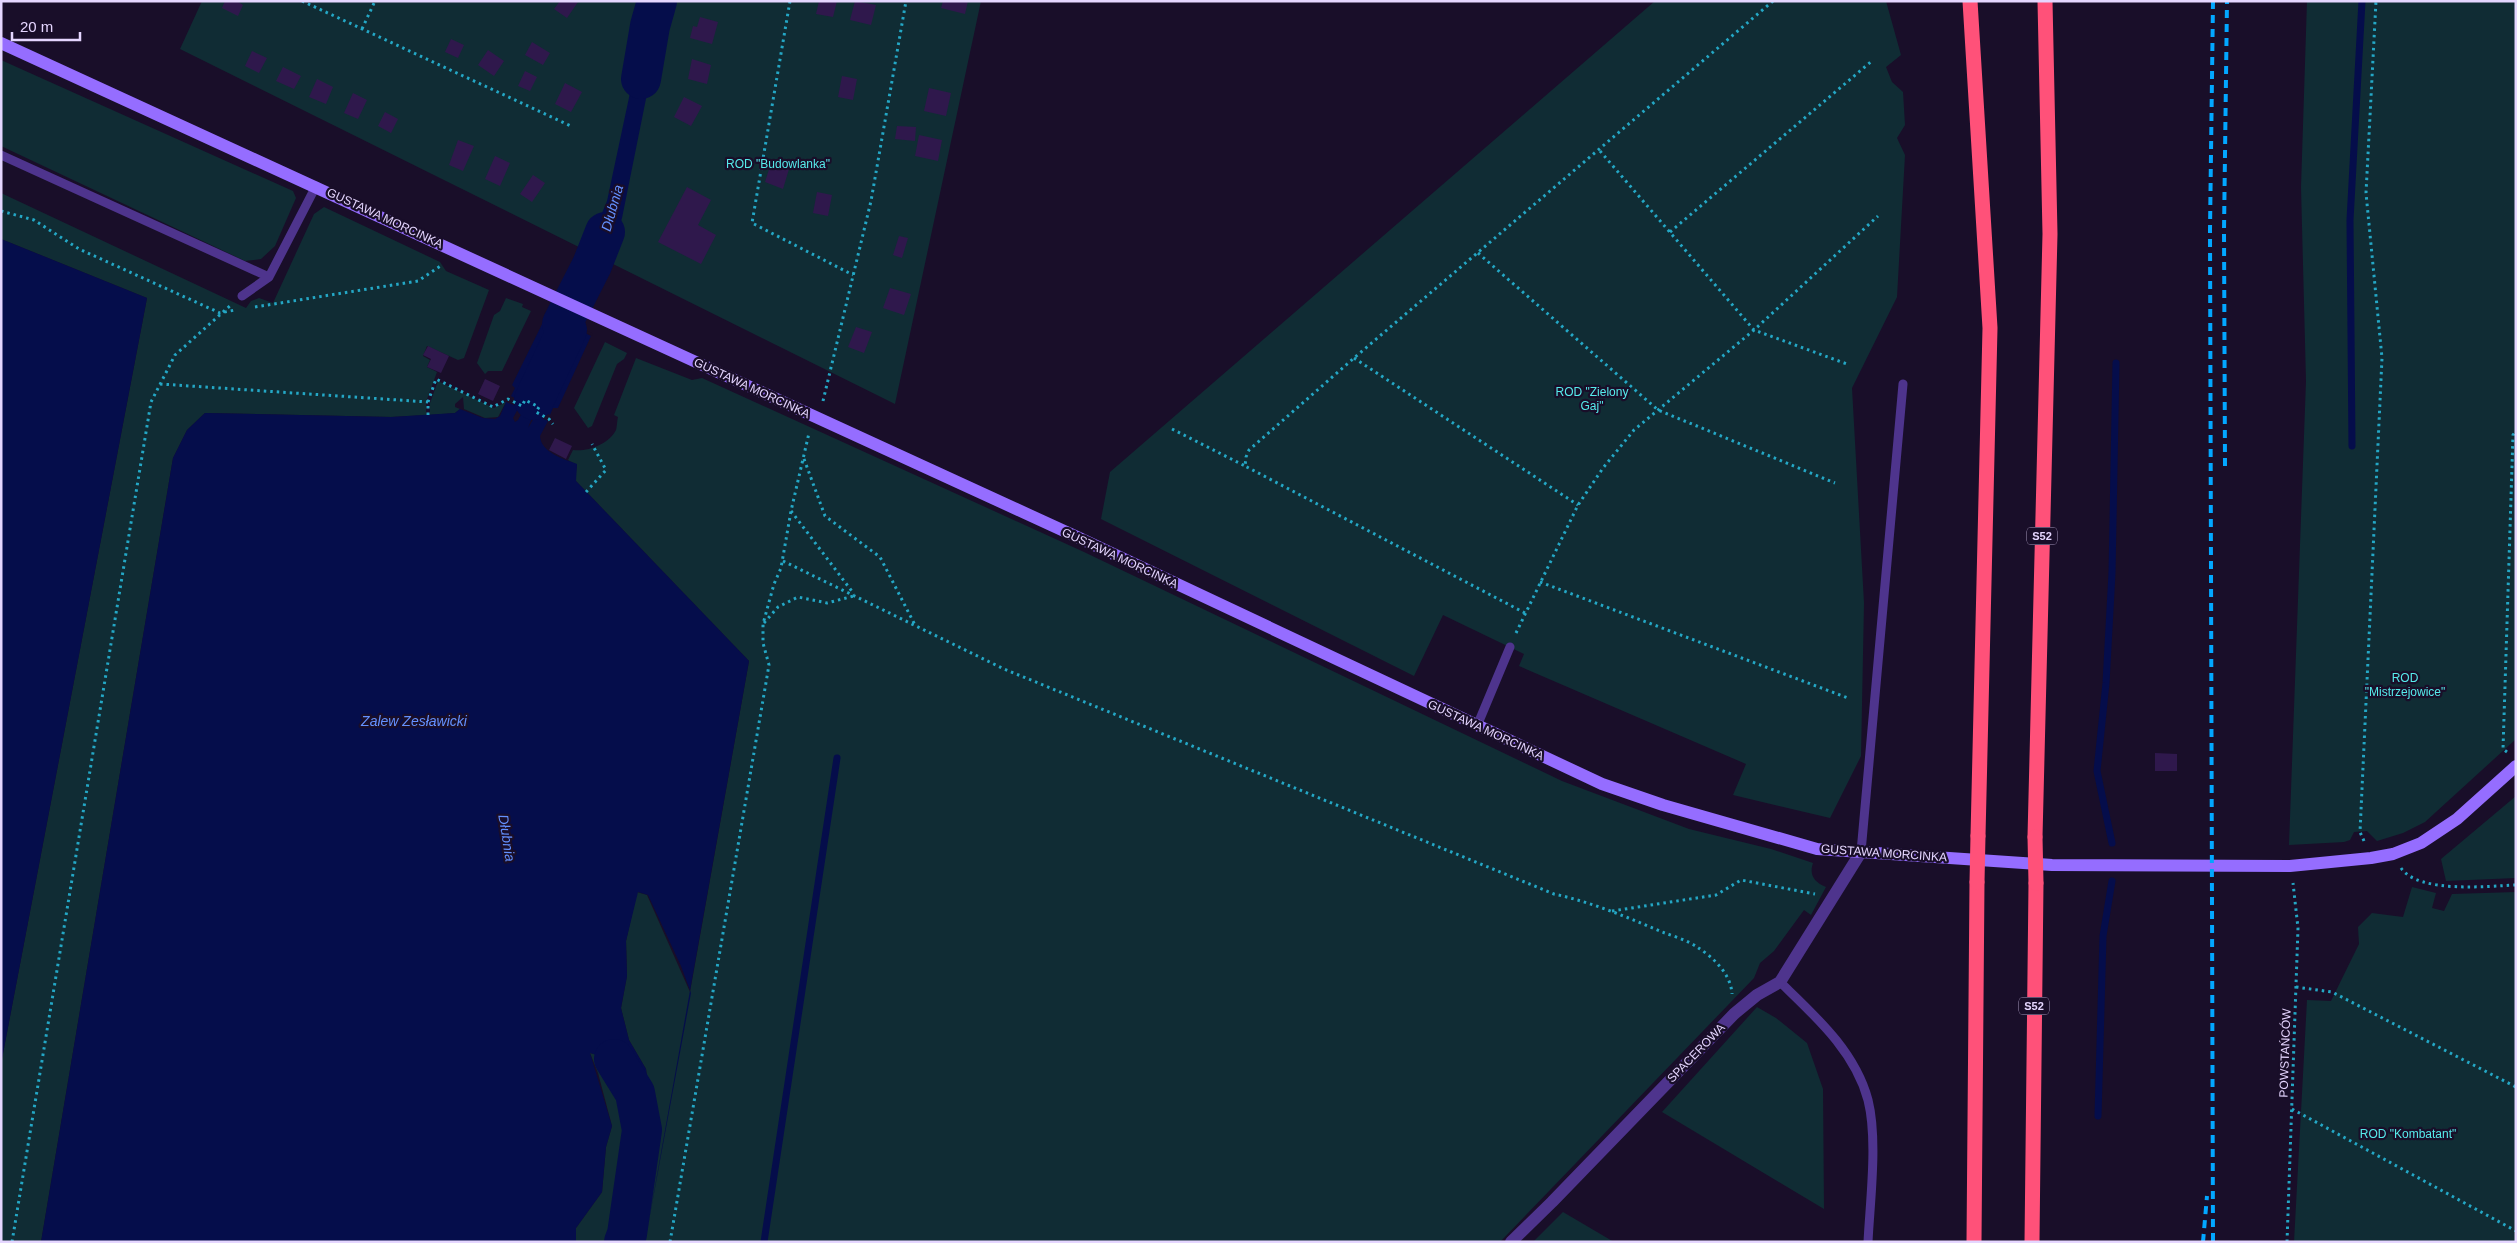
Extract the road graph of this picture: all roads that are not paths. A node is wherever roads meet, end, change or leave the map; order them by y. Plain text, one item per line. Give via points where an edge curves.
1 (1970, 1) edge
2 (2044, 1) edge
3 (1, 42) edge
4 (1, 154) edge
5 (316, 186) junction
6 (269, 277) junction
7 (242, 296) road end
8 (1903, 384) dead end
9 (1510, 647) road end
10 (1478, 726) junction
11 (2513, 760) edge
12 (1861, 852) junction
13 (1780, 982) junction
14 (1511, 1242) edge
15 (1868, 1242) edge
16 (1974, 1242) edge
17 (2032, 1242) edge

1 - 16 highway, bridge via 1990,328 1977,882
2 - 17 highway, S52, bridge via 2050,234 2036,837
3 - 5 street, GUSTAWA MORCINKA
4 - 6 lane
5 - 6 lane
5 - 10 street, GUSTAWA MORCINKA
6 - 7 lane
8 - 12 lane
9 - 10 lane
10 - 12 street, GUSTAWA MORCINKA via 1602,784 1663,805 1817,849
11 - 12 street, GUSTAWA MORCINKA via 2464,814 2432,837 2393,854 2372,858 2290,866 2052,865
12 - 13 street, SPACEROWA
13 - 14 street, SPACEROWA via 1734,1014
13 - 15 lane via 1831,1033 1858,1074 1868,1101 1872,1131

